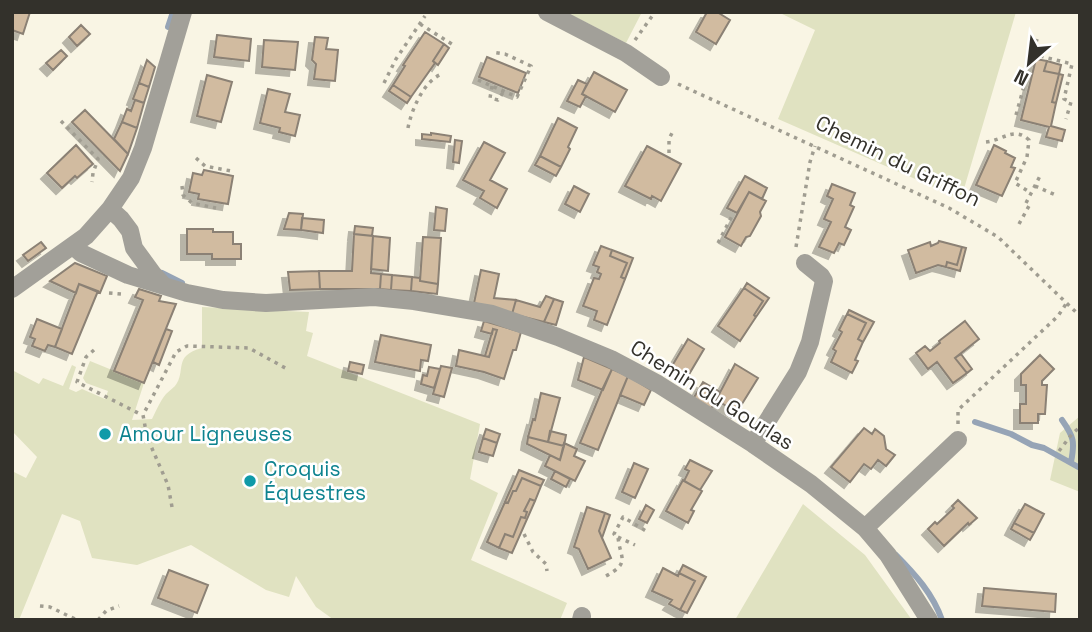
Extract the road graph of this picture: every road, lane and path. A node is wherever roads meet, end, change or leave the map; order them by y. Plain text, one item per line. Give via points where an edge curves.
1 (183, 12) edge
2 (547, 12) edge
3 (655, 12) edge
4 (425, 16) dead end
5 (420, 24) junction
6 (1037, 39) dead end
7 (455, 46) dead end
8 (492, 52) dead end
9 (626, 53) junction
10 (1032, 54) junction
11 (442, 74) dead end
12 (667, 79) joint
13 (478, 80) dead end
14 (384, 83) dead end
15 (492, 86) junction
16 (504, 91) junction
17 (1016, 115) dead end
18 (1066, 119) dead end
19 (61, 121) dead end
20 (408, 128) dead end
21 (673, 131) dead end
22 (986, 142) dead end
23 (815, 146) junction
24 (669, 153) dead end
25 (196, 158) dead end
26 (231, 172) dead end
27 (1041, 174) dead end
28 (92, 182) dead end
29 (182, 186) dead end
30 (1035, 186) junction
31 (1031, 193) junction
32 (1058, 196) dead end
33 (216, 208) dead end
34 (110, 209) junction
35 (733, 214) dead end
36 (1019, 224) dead end
37 (718, 243) dead end
38 (73, 246) junction
39 (800, 256) joint
40 (163, 285) junction
41 (12, 289) edge
42 (1066, 304) junction
43 (1080, 316) edge
44 (94, 350) dead end
45 (289, 370) dead end
46 (142, 415) junction
47 (1080, 427) edge
48 (958, 440) joint
49 (752, 444) junction
50 (1059, 451) dead end
51 (172, 507) dead end
52 (865, 528) junction
53 (646, 531) dead end
54 (524, 534) dead end
55 (618, 537) junction
56 (635, 545) dead end
57 (547, 571) dead end
58 (606, 576) dead end
59 (40, 606) dead end
60 (119, 606) dead end
61 (77, 620) edge
62 (98, 620) edge
63 (929, 620) edge

1 - 34 street via 143,148 131,178
2 - 9 street
3 - 9 path
4 - 5 path
5 - 7 path
5 - 14 path
6 - 10 path
8 - 16 path via 531,66 517,97
9 - 12 street
10 - 17 path
10 - 18 path via 1072,64 1064,99 1071,102
11 - 20 path via 434,77 414,105
12 - 23 path, Chemin du Griffon
13 - 15 path
15 - 16 path
15 - 16 path via 491,97 498,100
19 - 28 path via 98,159
21 - 24 path
22 - 31 path via 1018,133 1029,140 1015,183
23 - 39 path
23 - 42 path, Chemin du Griffon via 949,208 998,237
25 - 26 path via 205,166
27 - 30 path
29 - 33 path via 183,195 192,203
30 - 31 path
30 - 32 path
31 - 36 path
34 - 38 street
34 - 40 street
35 - 37 path
38 - 40 street, Chemin du Gourlas via 118,271
38 - 41 street
39 - 49 street via 824,281 810,342 797,372
40 - 49 street, Chemin du Gourlas via 223,300 266,303 374,297 492,314 611,359
42 - 43 path, Chemin du Griffon
42 - 48 path via 958,410
44 - 46 path via 86,357 77,382
45 - 46 path via 249,348 187,345 176,352
46 - 51 path
47 - 50 path
48 - 52 street
49 - 52 street, Chemin du Gourlas
52 - 63 street, Chemin du Gourlas
53 - 55 path via 623,517 614,534
54 - 57 path
55 - 56 path
55 - 58 path via 623,559 618,569
59 - 61 path
60 - 62 path

